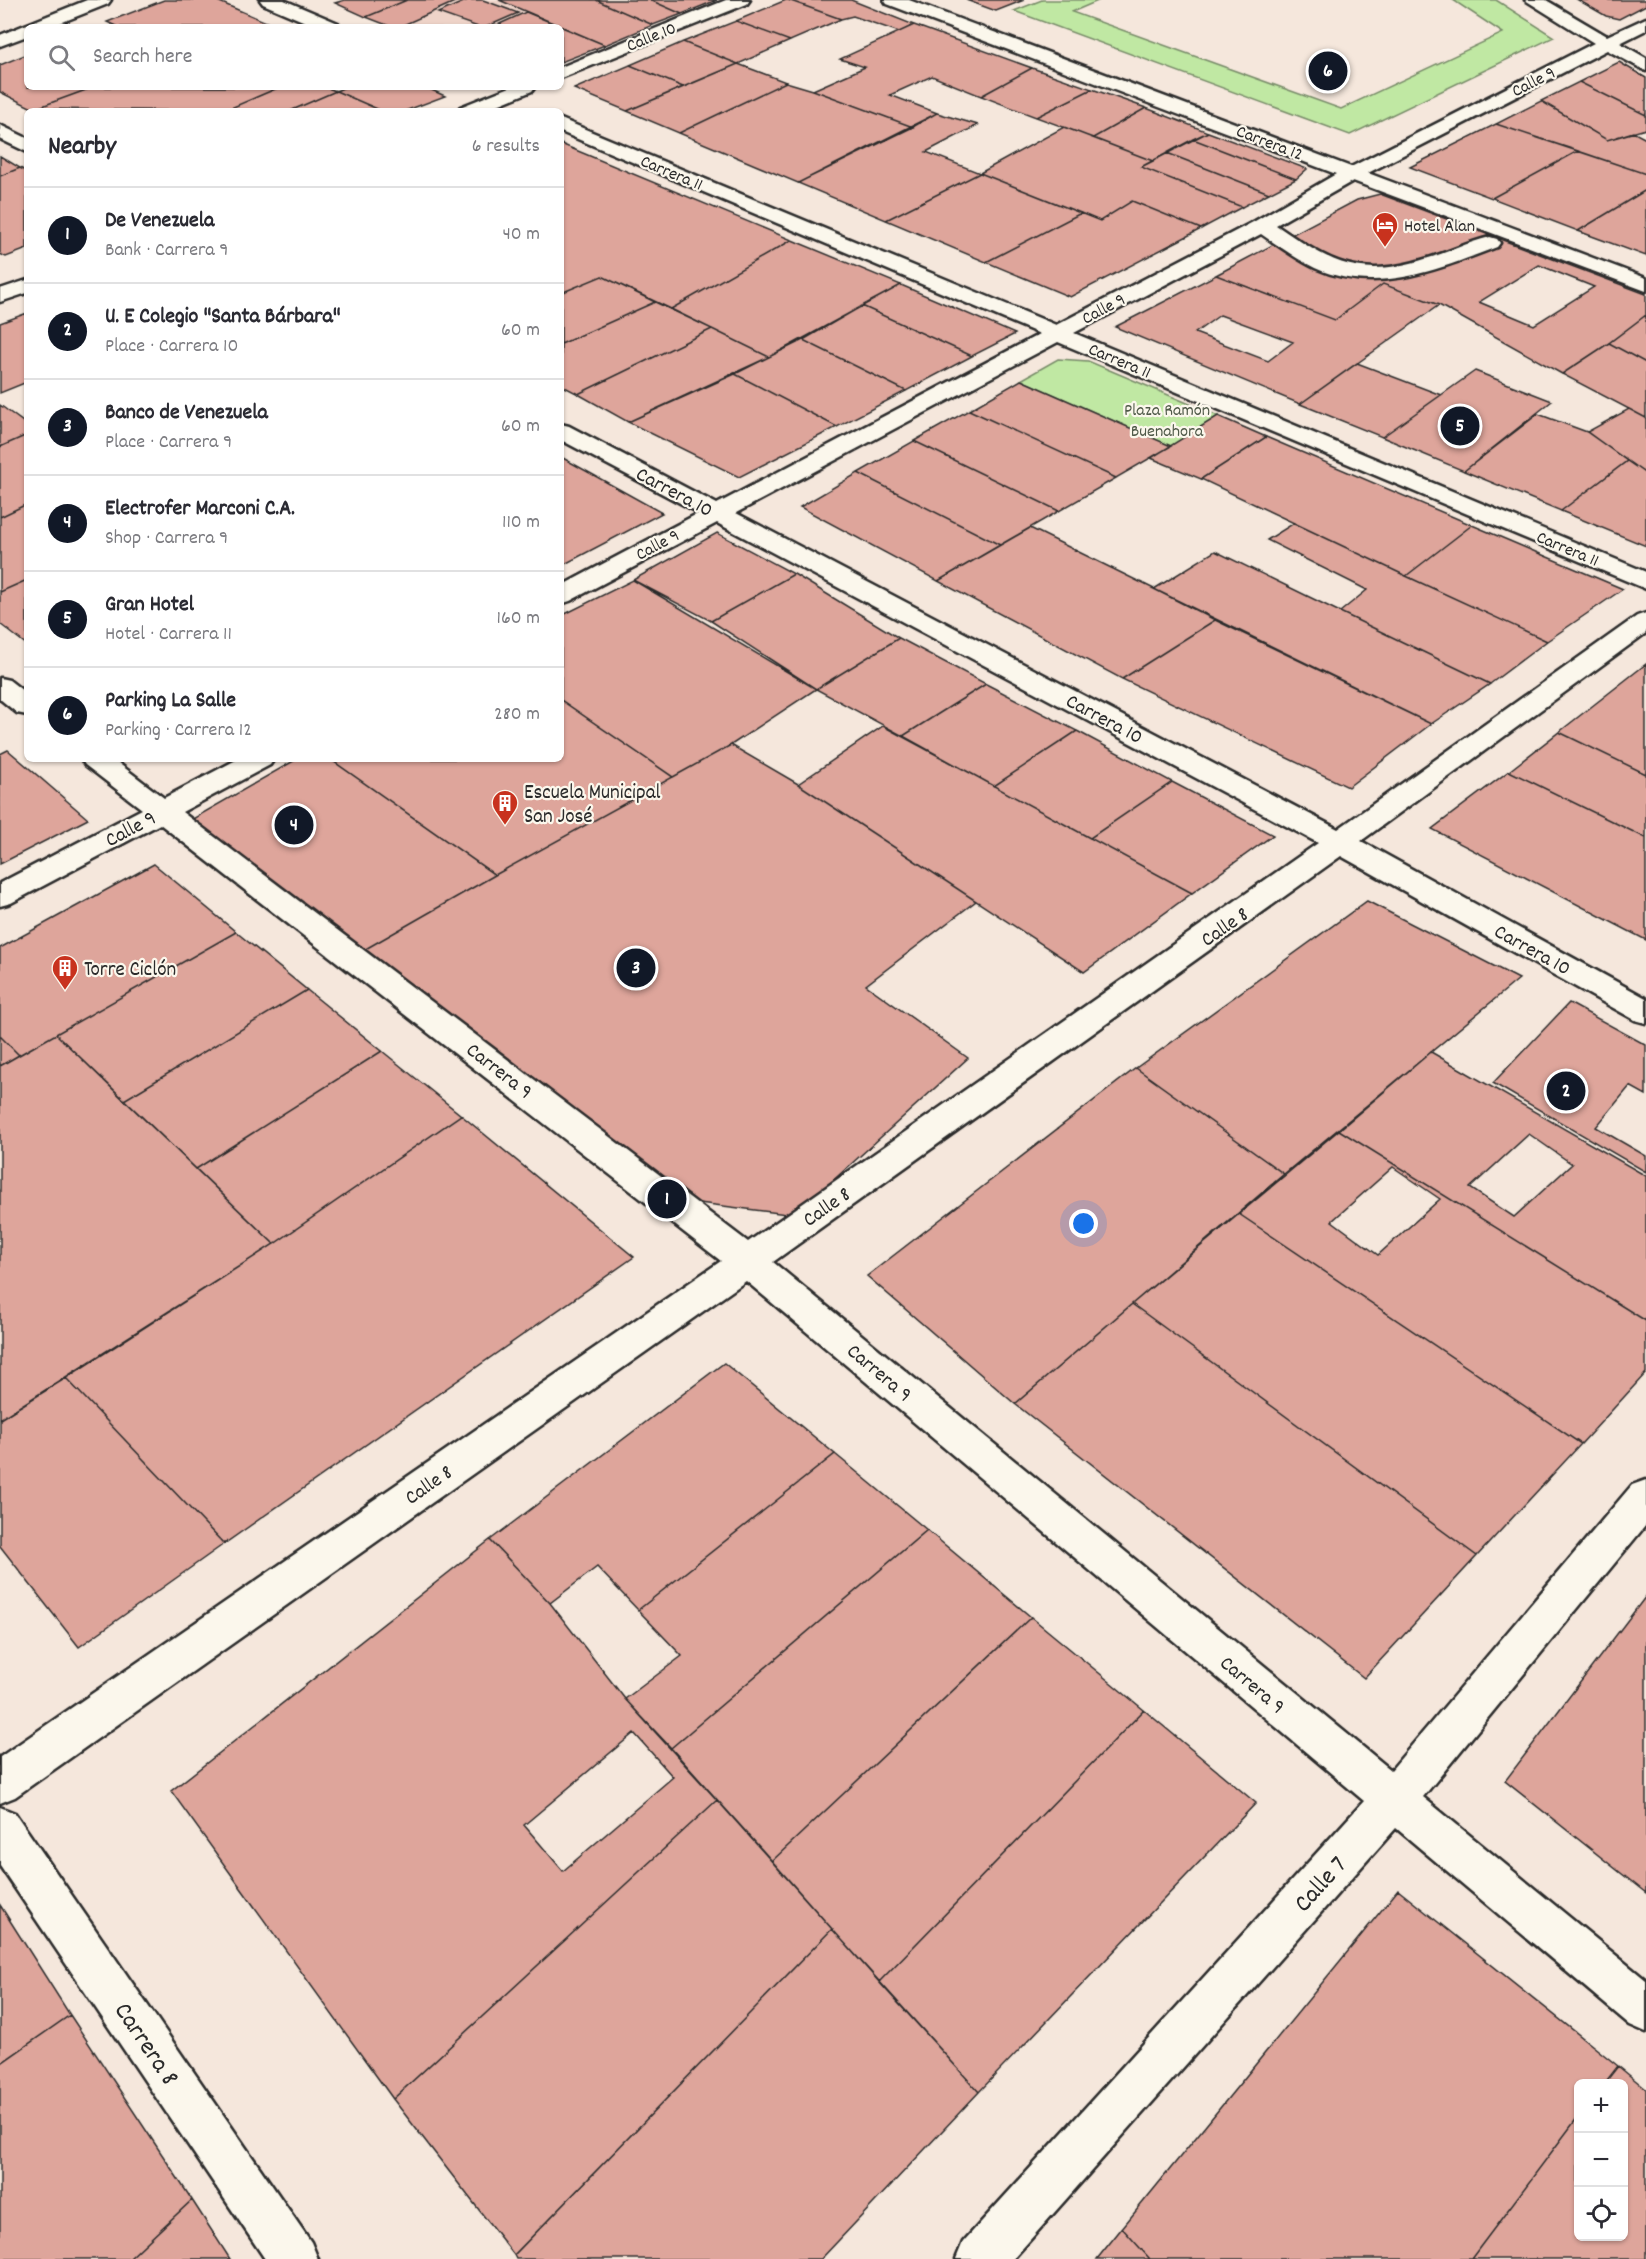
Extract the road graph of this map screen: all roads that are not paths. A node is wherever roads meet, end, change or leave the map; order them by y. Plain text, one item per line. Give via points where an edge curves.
1 (102, 0) edge
2 (269, 0) edge
3 (741, 0) edge
4 (893, 0) edge
5 (1534, 0) edge
6 (1646, 23) edge
7 (42, 24) edge
8 (325, 24) edge
9 (24, 31) edge
10 (0, 41) edge
11 (1607, 43) junction
12 (1646, 66) edge
13 (564, 72) edge
14 (479, 90) edge
15 (518, 90) edge
16 (498, 98) junction
17 (518, 107) dead end
18 (474, 108) edge
19 (564, 126) edge
20 (0, 131) edge
21 (24, 144) edge
22 (1353, 173) junction
23 (1262, 225) junction
24 (1490, 243) dead end
25 (1646, 285) edge
26 (24, 287) edge
27 (0, 296) edge
28 (1056, 333) junction
29 (564, 432) edge
30 (715, 513) junction
31 (1646, 581) edge
32 (564, 594) edge
33 (1646, 621) edge
34 (0, 686) edge
35 (24, 704) edge
36 (99, 762) edge
37 (254, 762) edge
38 (163, 811) junction
39 (1341, 843) junction
40 (0, 896) edge
41 (1646, 1012) edge
42 (748, 1262) junction
43 (1646, 1497) edge
44 (0, 1782) edge
45 (1393, 1800) junction
46 (0, 1828) edge
47 (1646, 2009) edge
48 (294, 2259) edge
49 (980, 2259) edge

1 - 7 street
2 - 8 street
3 - 13 street, Calle 10
4 - 22 street, Carrera 12
5 - 11 street
6 - 11 street, Calle 9
9 - 10 street
11 - 12 street
11 - 22 street, Calle 9
14 - 16 street
15 - 16 street
16 - 17 street
16 - 18 street
19 - 28 street, Carrera 11
20 - 21 street
22 - 23 street, Calle 9
22 - 25 street, Carrera 12
23 - 24 street via 1317,261 1357,274 1401,273
23 - 28 street, Calle 9
26 - 27 street
28 - 30 street, Calle 9
28 - 31 street, Carrera 11
29 - 30 street, Carrera 10
30 - 32 street, Calle 9
30 - 39 street, Carrera 10
33 - 39 street, Calle 8
34 - 35 street
36 - 38 street, Carrera 9
37 - 38 street, Calle 9
38 - 40 street, Calle 9
38 - 42 street, Carrera 9
39 - 41 street, Carrera 10
39 - 42 street, Calle 8
42 - 44 street, Calle 8
42 - 45 street, Carrera 9
43 - 45 street, Calle 7
45 - 47 street, Carrera 9
45 - 49 street, Calle 7
46 - 48 street, Carrera 8

